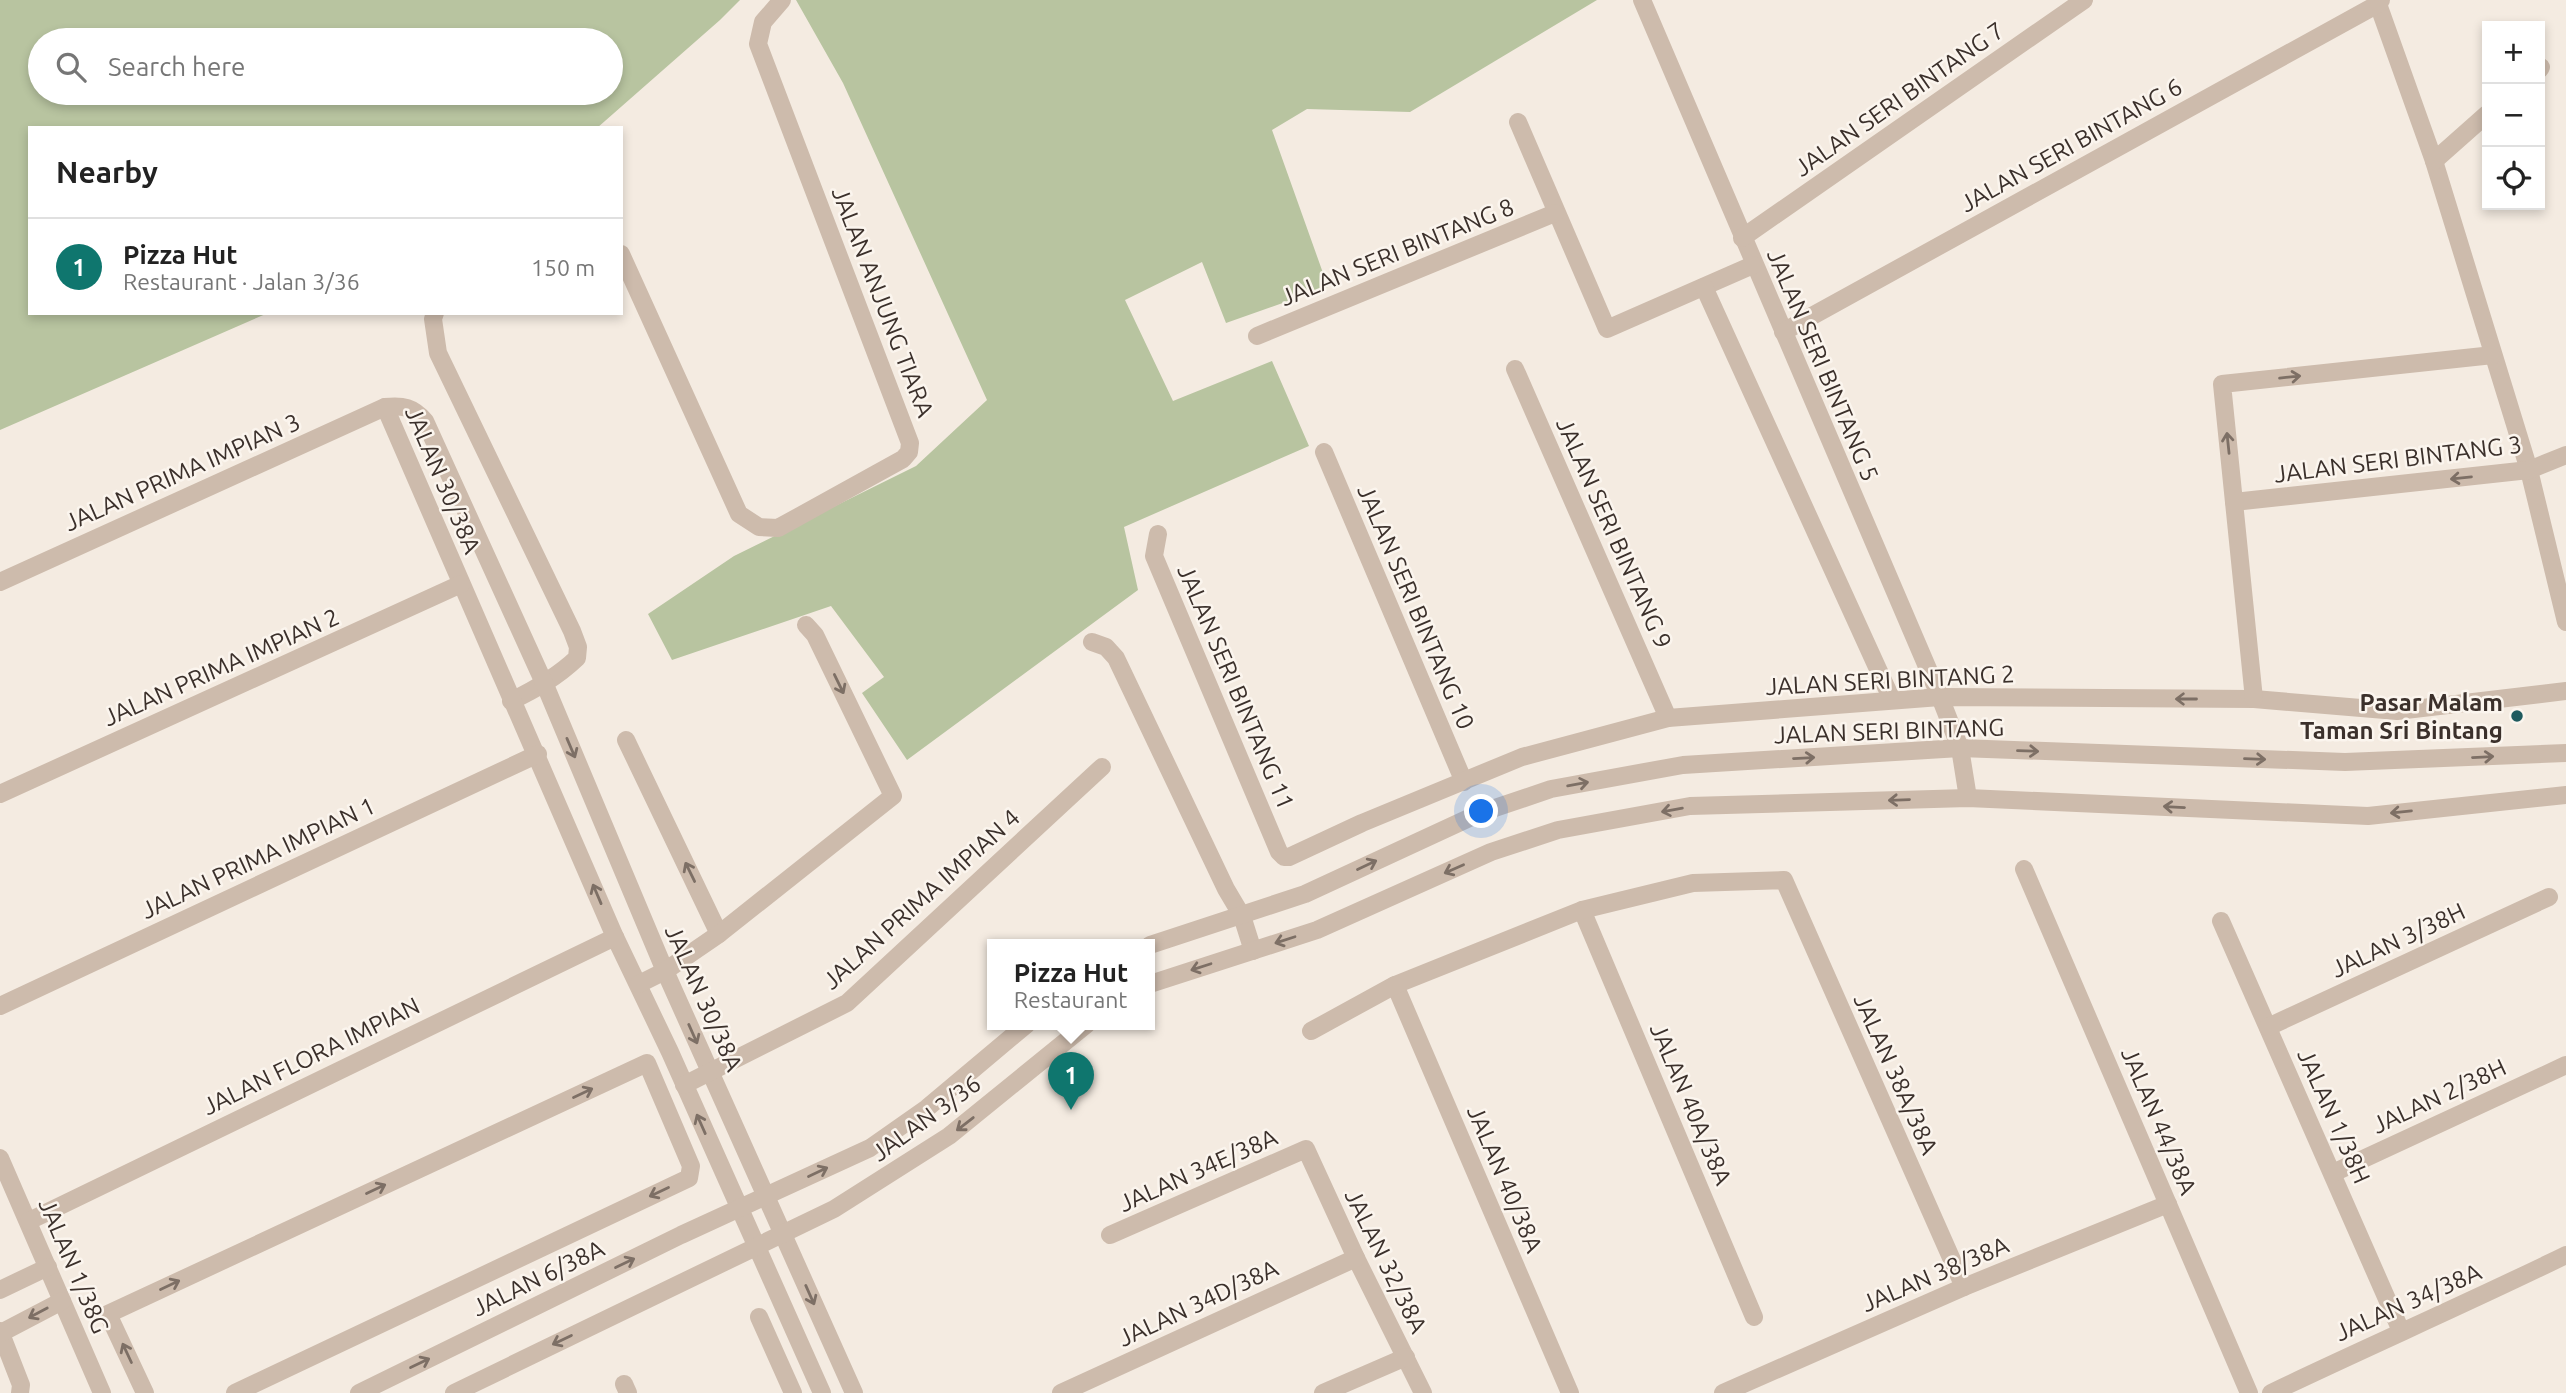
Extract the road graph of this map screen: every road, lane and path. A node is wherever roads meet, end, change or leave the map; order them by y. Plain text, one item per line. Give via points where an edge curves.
1 (782, 0) edge
2 (1642, 0) edge
3 (2084, 0) edge
4 (2380, 2) edge
5 (2482, 118) edge
6 (1518, 122) dead end
7 (2434, 160) junction
8 (1555, 213) junction
9 (1742, 238) junction
10 (623, 258) edge
11 (1753, 265) junction
12 (1704, 287) junction
13 (435, 315) edge
14 (1783, 332) junction
15 (1257, 336) dead end
16 (2493, 355) junction
17 (1515, 369) dead end
18 (385, 407) junction
19 (1324, 452) dead end
20 (2566, 455) edge
21 (2529, 470) junction
22 (2234, 502) junction
23 (1158, 534) dead end
24 (0, 582) edge
25 (461, 584) junction
26 (2566, 622) edge
27 (806, 625) dead end
28 (1092, 642) dead end
29 (545, 685) junction
30 (2566, 691) edge
31 (1940, 697) junction
32 (2254, 699) junction
33 (1892, 700) junction
34 (511, 701) junction
35 (1668, 718) junction
36 (626, 740) dead end
37 (1960, 748) junction
38 (2566, 753) edge
39 (538, 754) junction
40 (1102, 766) dead end
41 (1464, 782) junction
42 (0, 794) edge
43 (2566, 795) edge
44 (1968, 798) junction
45 (1284, 857) joint
46 (2024, 869) dead end
47 (2549, 897) dead end
48 (1582, 910) junction
49 (1242, 916) junction
50 (2221, 921) dead end
51 (719, 934) junction
52 (615, 937) junction
53 (1155, 943) edge
54 (1253, 951) junction
55 (665, 971) junction
56 (1155, 982) edge
57 (639, 984) junction
58 (1395, 985) junction
59 (0, 1006) edge
60 (2268, 1027) junction
61 (1020, 1030) edge
62 (1080, 1030) edge
63 (1311, 1031) dead end
64 (670, 1052) junction
65 (647, 1063) junction
66 (2566, 1065) edge
67 (710, 1072) junction
68 (684, 1085) junction
69 (1306, 1149) joint
70 (0, 1158) edge
71 (2333, 1173) junction
72 (765, 1196) junction
73 (2168, 1204) junction
74 (739, 1209) junction
75 (29, 1221) junction
76 (782, 1233) junction
77 (1110, 1235) dead end
78 (755, 1245) junction
79 (2566, 1255) edge
80 (1356, 1258) junction
81 (48, 1267) junction
82 (1964, 1287) junction
83 (0, 1290) edge
84 (62, 1301) junction
85 (759, 1317) dead end
86 (1754, 1317) dead end
87 (2401, 1331) junction
88 (0, 1332) edge
89 (1406, 1357) junction
90 (20, 1393) edge
91 (102, 1393) edge
92 (145, 1393) edge
93 (235, 1393) edge
94 (359, 1393) edge
95 (454, 1393) edge
96 (793, 1393) edge
97 (822, 1393) edge
98 (854, 1393) edge
99 (1061, 1393) edge
100 (1323, 1393) edge
101 (1423, 1393) edge
102 (1570, 1393) edge
103 (1723, 1393) edge
104 (2249, 1393) edge
105 (2271, 1393) edge

1 - 10 street, JALAN ANJUNG TIARA via 763,22 758,44 910,443 909,452 778,528 759,527 739,514
2 - 9 street, JALAN SERI BINTANG 5
3 - 9 street, JALAN SERI BINTANG 7
4 - 7 street
4 - 14 street, JALAN SERI BINTANG 6
5 - 7 street
6 - 8 street, JALAN SERI BINTANG 8
7 - 16 street
8 - 12 street, JALAN SERI BINTANG 8 via 1607,329
8 - 15 street, JALAN SERI BINTANG 8
9 - 11 street, JALAN SERI BINTANG 5
11 - 12 street, JALAN SERI BINTANG 8
11 - 14 street, JALAN SERI BINTANG 5
12 - 33 street
13 - 29 street via 439,352 578,647 577,658
14 - 31 street, JALAN SERI BINTANG 5
16 - 21 street
22 -> 16 street via 2222,384
17 - 35 street, JALAN SERI BINTANG 9
18 - 24 street, JALAN PRIMA IMPIAN 3
18 - 25 street, JALAN 30/38A
18 - 29 street, JALAN 30/38A via 402,405 425,421
19 - 41 street, JALAN SERI BINTANG 10
20 - 21 street, JALAN SERI BINTANG 3
21 -> 22 street, JALAN SERI BINTANG 3
21 - 26 street
22 - 32 street
23 - 45 street, JALAN SERI BINTANG 11 via 1154,556
25 - 34 street, JALAN 30/38A
25 - 42 street, JALAN PRIMA IMPIAN 2
27 -> 51 street via 816,635 893,796
28 - 49 street via 1106,647 1116,658
29 - 34 street
29 -> 55 street, JALAN 30/38A
30 - 32 street, JALAN SERI BINTANG 2 via 2397,711
32 -> 31 street, JALAN SERI BINTANG 2
31 - 33 street, JALAN SERI BINTANG 2
31 - 37 street, JALAN SERI BINTANG 5
33 - 35 street, JALAN SERI BINTANG 2
34 - 39 street, JALAN 30/38A
35 - 41 street, JALAN SERI BINTANG 2 via 1522,757
51 -> 36 street
37 -> 38 street, JALAN SERI BINTANG via 2345,762
37 - 44 street, JALAN SERI BINTANG 5
49 -> 37 street, JALAN SERI BINTANG via 1304,894 1480,813 1550,789 1683,765
52 -> 39 street, JALAN 30/38A
39 - 59 street, JALAN PRIMA IMPIAN 1
40 - 67 street, JALAN PRIMA IMPIAN 4 via 847,1003
41 - 45 street, JALAN SERI BINTANG 2
43 -> 44 street via 2368,816
44 -> 54 street via 1690,806 1558,830 1491,852 1317,930
46 - 73 street, JALAN 44/38A
47 - 60 street, JALAN 3/38H
48 - 58 street
48 - 82 street, JALAN 38A/38A via 1693,883 1784,880
48 - 86 street, JALAN 40A/38A
49 - 53 street
49 - 54 street
50 - 60 street, JALAN 1/38H
51 - 55 street
52 - 57 street, JALAN 30/38A
52 - 75 street, JALAN FLORA IMPIAN
54 -> 56 street
55 - 57 street
55 -> 67 street, JALAN 30/38A
57 - 64 street, JALAN 30/38A
58 - 63 street
58 - 102 street, JALAN 40/38A
60 - 71 street, JALAN 1/38H
72 -> 61 street, JALAN 3/36 via 870,1148 927,1108
62 -> 76 street, JALAN 3/36 via 949,1136 834,1209
64 - 65 street
64 - 68 street, JALAN 30/38A
92 -> 65 street via 108,1314
65 -> 93 street via 691,1166 689,1178
66 - 71 street, JALAN 2/38H
67 - 68 street, JALAN PRIMA IMPIAN 4
67 - 72 street, JALAN 30/38A
74 -> 68 street, JALAN 30/38A
69 - 77 street, JALAN 34E/38A
69 - 80 street, JALAN 32/38A
70 - 75 street, JALAN 1/38G
71 - 87 street, JALAN 1/38H
72 - 74 street, JALAN 3/36
72 - 76 street, JALAN 30/38A
73 - 82 street, JALAN 38/38A
73 - 104 street, JALAN 44/38A
74 - 78 street, JALAN 30/38A
94 -> 74 street, JALAN 6/38A
75 - 81 street, JALAN 1/38G
76 - 78 street, JALAN 3/36
76 -> 98 street, JALAN 30/38A
78 -> 95 street
78 - 97 street, JALAN 30/38A
79 - 87 street, JALAN 34/38A
80 - 89 street, JALAN 32/38A
80 - 99 street, JALAN 34D/38A
81 - 83 street
81 - 84 street, JALAN 1/38G
82 - 103 street, JALAN 38/38A
84 -> 88 street
84 - 91 street, JALAN 1/38G
85 - 96 street
87 - 105 street, JALAN 34/38A
88 - 90 street
89 - 100 street
89 - 101 street, JALAN 32/38A

